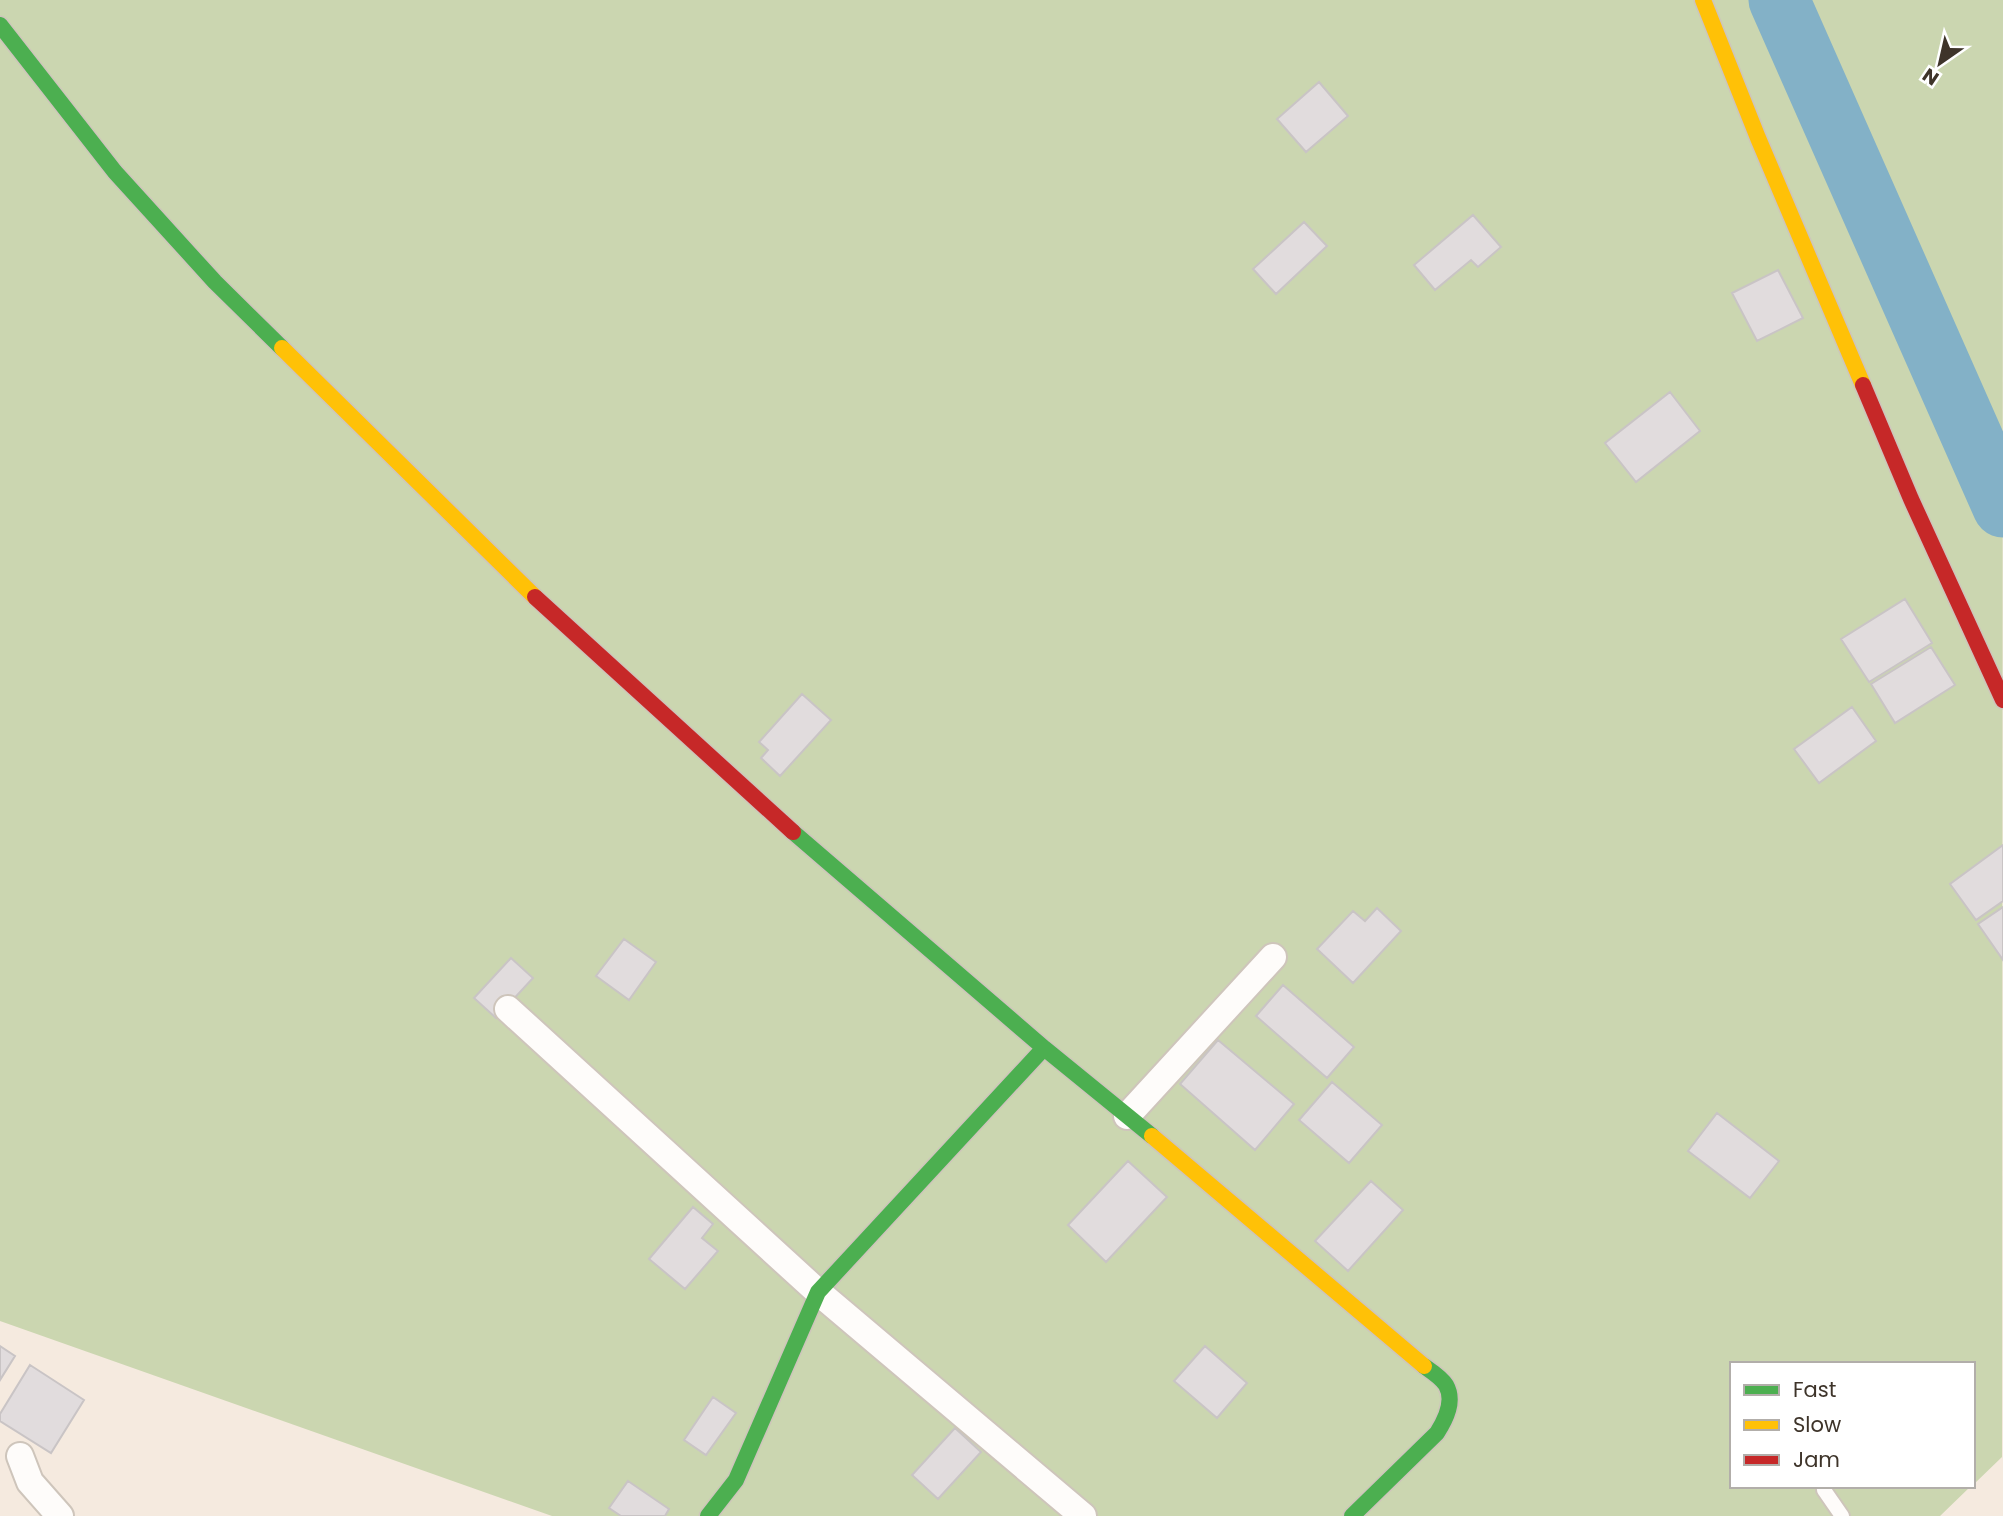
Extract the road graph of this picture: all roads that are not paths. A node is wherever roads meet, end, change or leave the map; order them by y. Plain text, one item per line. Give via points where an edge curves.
1 (1703, 0) edge
2 (0, 25) edge
3 (2003, 700) edge
4 (1273, 957) dead end
5 (508, 1009) dead end
6 (1044, 1048) junction
7 (1127, 1115) junction
8 (818, 1292) junction
9 (20, 1456) dead end
10 (1824, 1490) dead end
11 (60, 1516) edge
12 (708, 1516) edge
13 (1083, 1516) edge
14 (1352, 1516) edge
15 (1842, 1516) edge

1 - 3 street via 1905,486
2 - 6 street via 114,172 215,282 540,602 765,808
4 - 7 street
5 - 8 street
6 - 7 street
6 - 8 street
7 - 14 street via 1445,1383 1451,1395 1447,1419
8 - 12 street via 736,1480
8 - 13 street
9 - 11 street via 30,1482
10 - 15 lane

